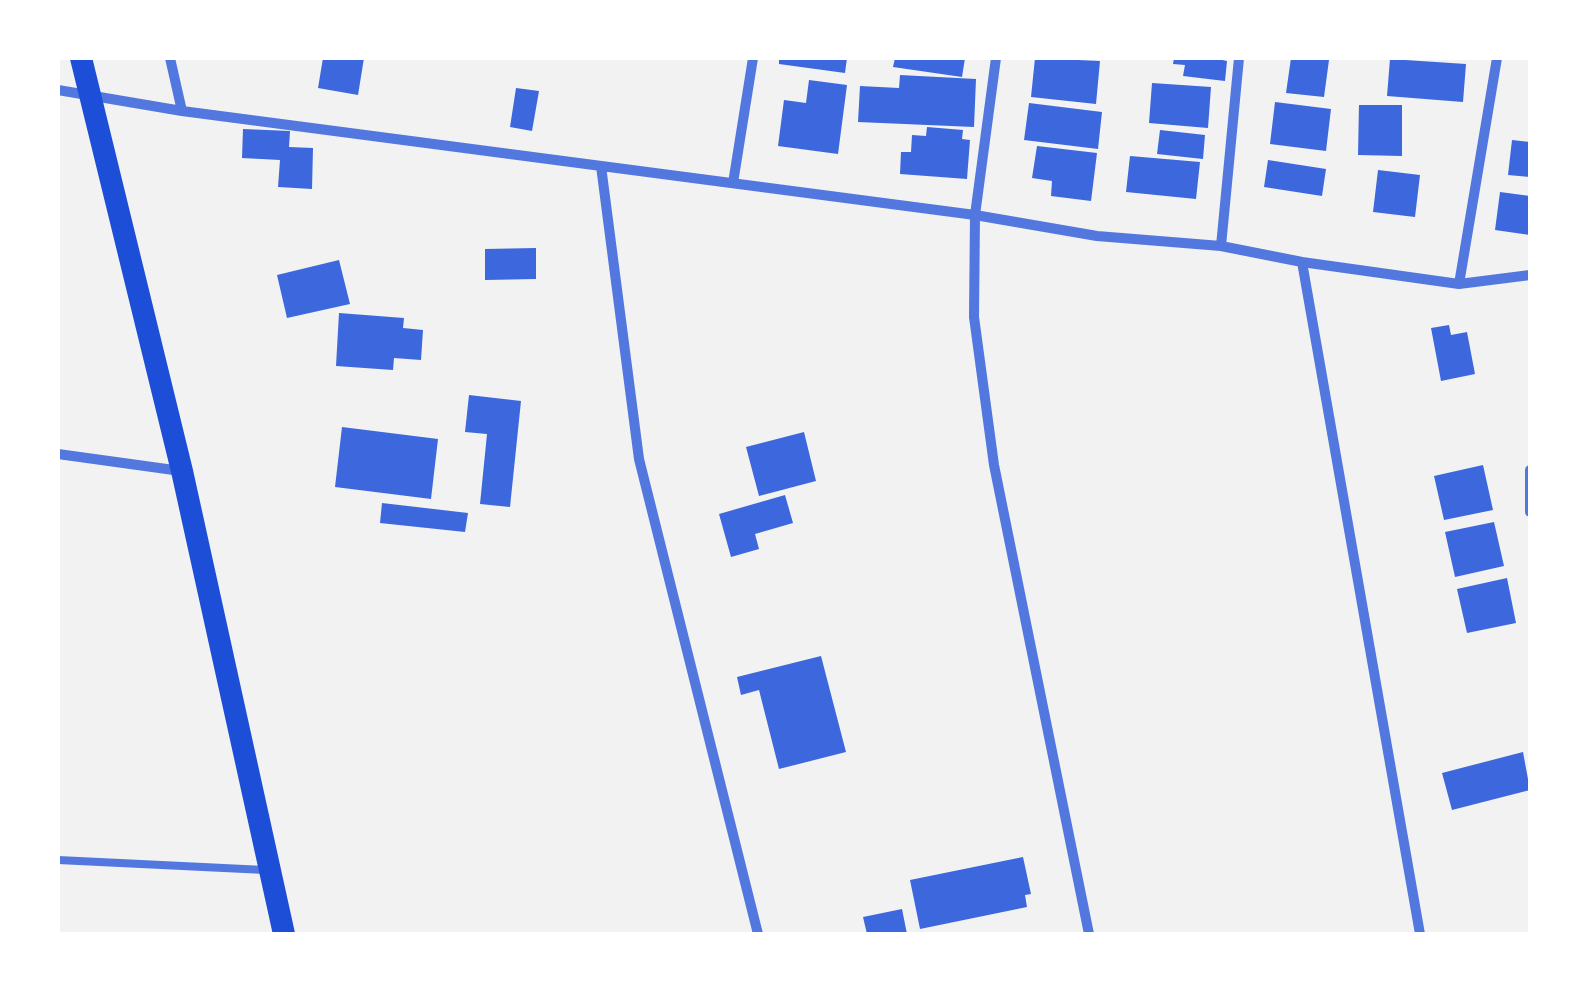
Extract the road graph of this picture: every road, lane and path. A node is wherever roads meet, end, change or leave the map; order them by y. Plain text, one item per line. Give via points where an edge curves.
1 (81, 58) edge
2 (170, 58) edge
3 (753, 58) edge
4 (996, 58) edge
5 (1239, 58) edge
6 (1497, 58) edge
7 (58, 90) edge
8 (90, 94) junction
9 (182, 112) junction
10 (601, 166) junction
11 (733, 183) junction
12 (975, 214) junction
13 (1221, 246) junction
14 (1302, 262) junction
15 (1530, 275) edge
16 (1459, 284) junction
17 (58, 454) edge
18 (1530, 470) edge
19 (182, 471) junction
20 (1530, 512) edge
21 (58, 860) edge
22 (270, 870) junction
23 (284, 934) edge
24 (758, 934) edge
25 (1089, 934) edge
26 (1420, 934) edge

1 - 8 main road
2 - 9 street
3 - 11 street
4 - 12 street
5 - 13 street
6 - 16 street
7 - 8 street
8 - 9 street
8 - 19 main road
9 - 10 street
10 - 11 street
10 - 24 street via 639,459
11 - 12 street
12 - 13 street via 1097,236
12 - 25 street via 974,316 994,464
13 - 14 street
14 - 16 street
14 - 26 street
15 - 16 street
17 - 19 street
18 - 20 street
19 - 22 main road
21 - 22 lane
22 - 23 main road

